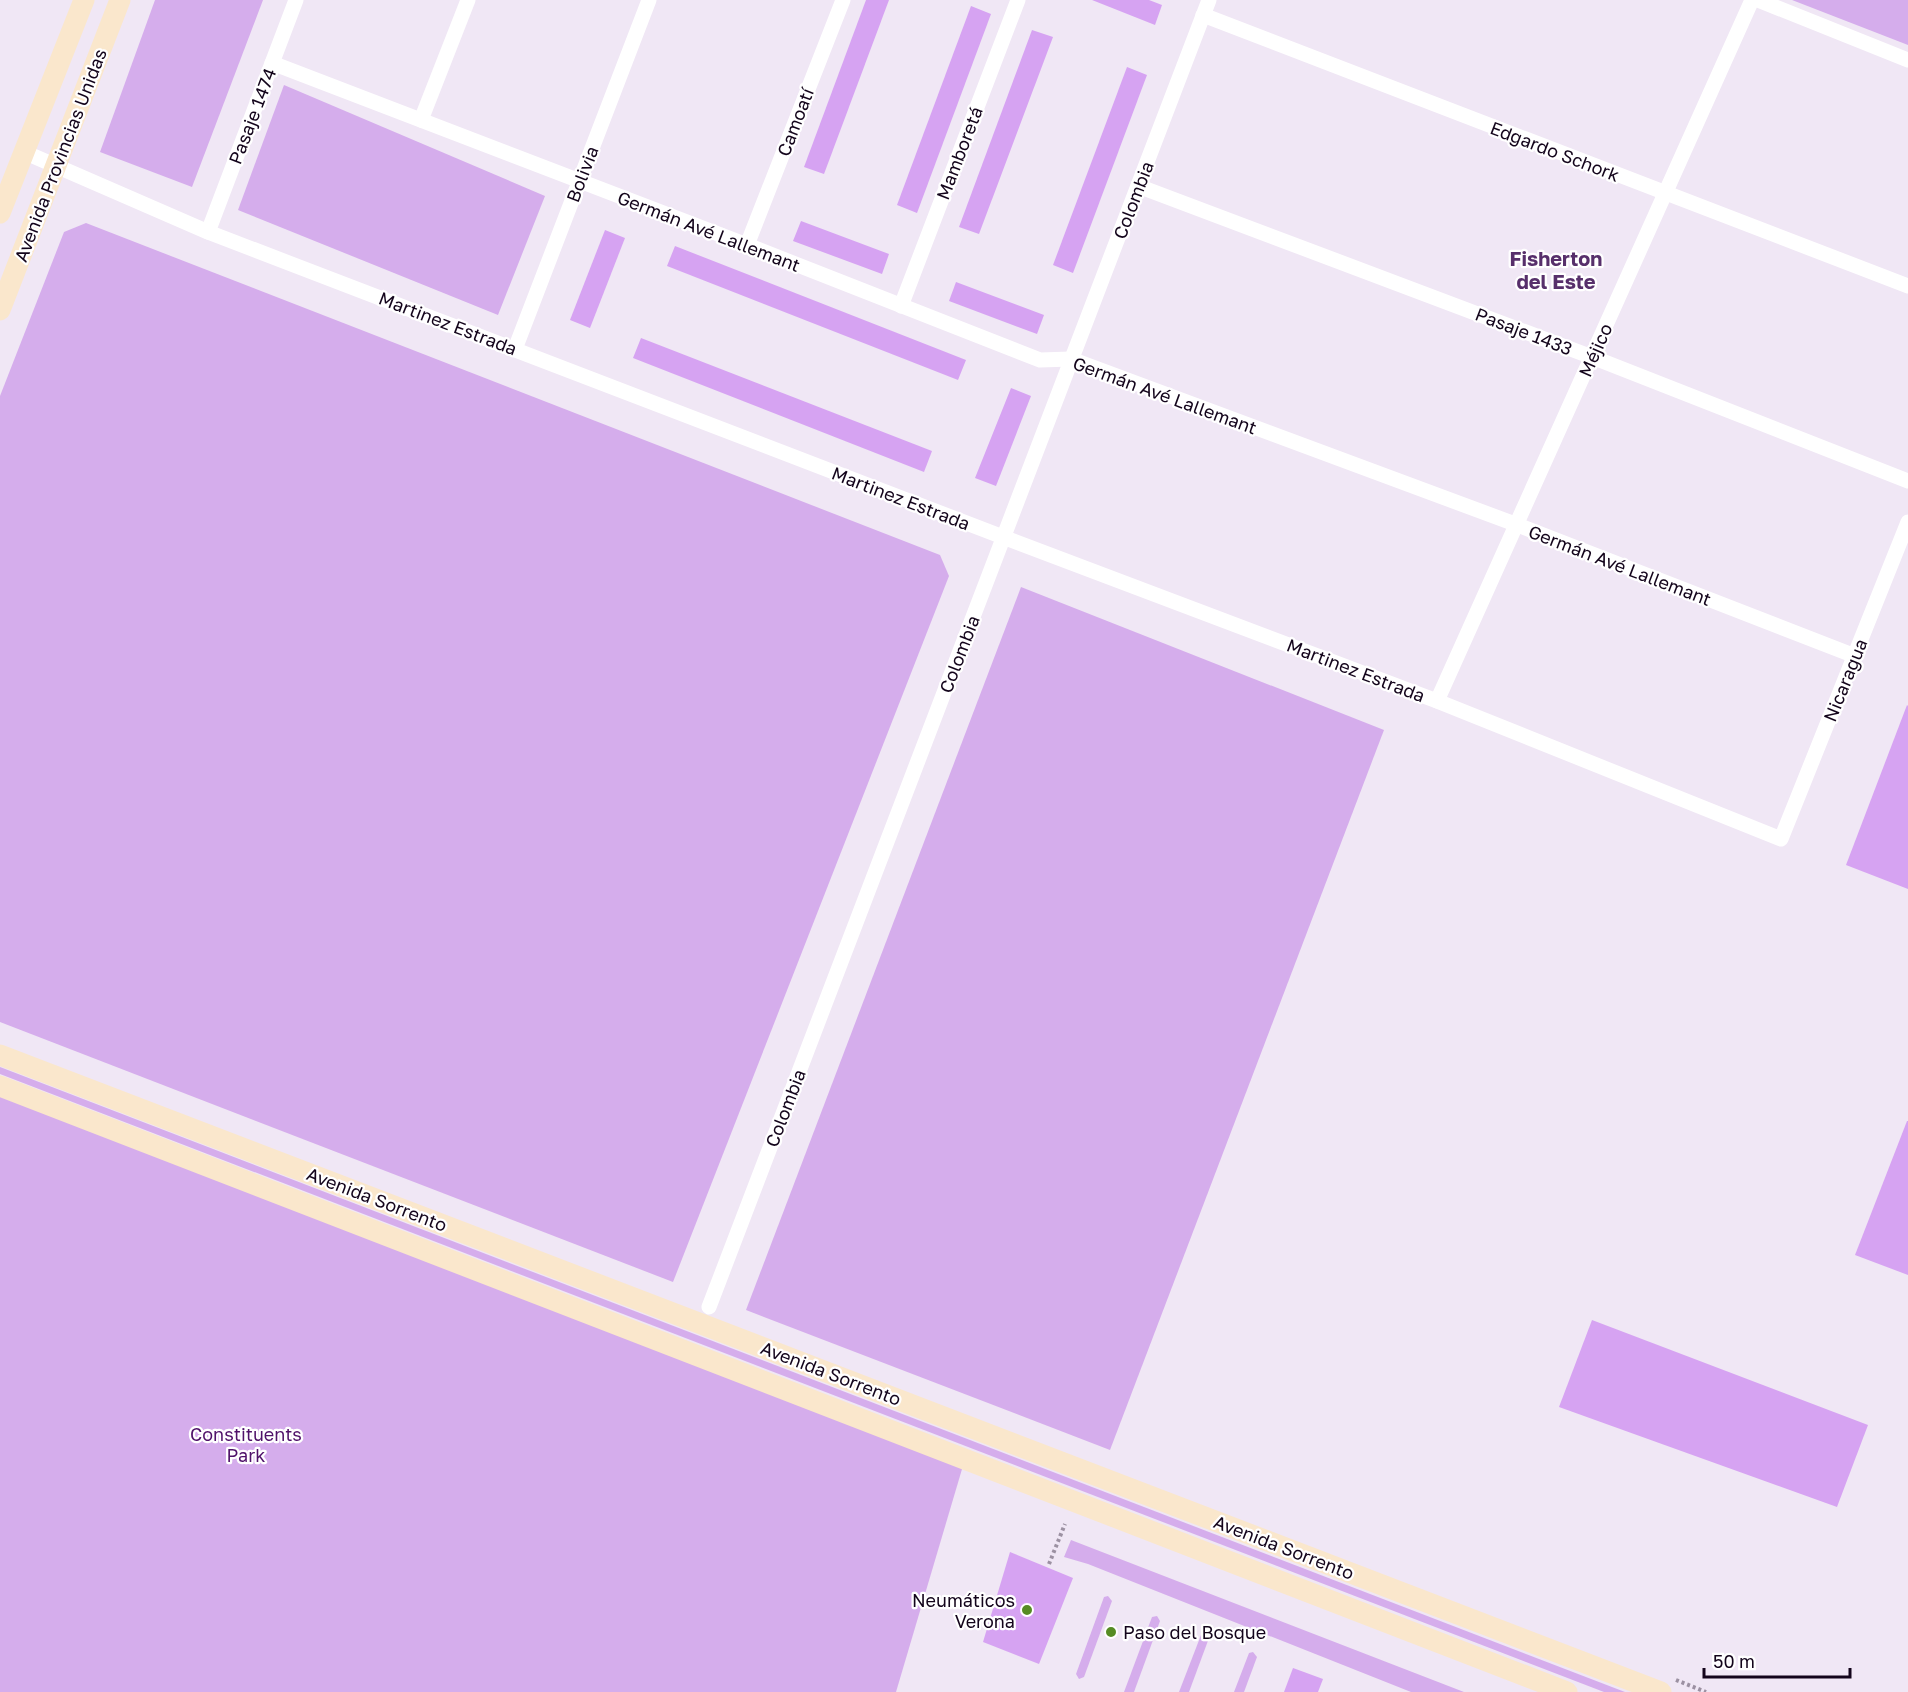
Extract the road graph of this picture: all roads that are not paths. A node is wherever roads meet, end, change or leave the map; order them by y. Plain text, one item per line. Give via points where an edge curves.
1 (84, 0) edge
2 (120, 0) edge
3 (296, 0) edge
4 (468, 0) edge
5 (650, 0) edge
6 (843, 0) edge
7 (1018, 0) edge
8 (1209, 0) edge
9 (1752, 0) edge
10 (1758, 0) edge
11 (1203, 15) junction
12 (1908, 60) edge
13 (272, 63) junction
14 (421, 120) junction
15 (24, 152) junction
16 (56, 165) junction
17 (579, 180) junction
18 (1138, 186) junction
19 (1665, 193) junction
20 (0, 213) edge
21 (208, 231) junction
22 (747, 245) junction
23 (1908, 286) edge
24 (901, 306) junction
25 (0, 310) edge
26 (515, 348) junction
27 (1592, 357) junction
28 (1071, 359) junction
29 (1908, 481) edge
30 (1908, 522) edge
31 (1515, 524) junction
32 (1003, 537) junction
33 (1855, 656) junction
34 (1437, 701) junction
35 (1781, 838) joint
36 (0, 1055) edge
37 (0, 1086) edge
38 (709, 1308) dead end
39 (1567, 1692) edge
40 (1661, 1692) edge

1 - 15 main road, Avenida Provincias Unidas
2 - 16 main road, Avenida Provincias Unidas
3 - 13 street, Pasaje 1474
4 - 14 street
5 - 17 street, Bolivia
6 - 22 street, Camoatí
7 - 24 street, Mamboretá
8 - 11 street, Colombia
9 - 19 street, Méjico
10 - 12 street
11 - 18 street, Colombia
11 - 19 street, Edgardo Schork
13 - 14 street, Germán Avé Lallemant
13 - 21 street, Pasaje 1474
14 - 17 street, Germán Avé Lallemant
15 - 16 street, Martinez Estrada
15 - 20 main road, Avenida Provincias Unidas
16 - 21 street, Martinez Estrada
16 - 25 main road, Avenida Provincias Unidas
17 - 22 street, Germán Avé Lallemant
17 - 26 street, Bolivia
18 - 27 street, Pasaje 1433
18 - 28 street, Colombia
19 - 23 street, Edgardo Schork
19 - 27 street, Méjico
21 - 26 street, Martinez Estrada
22 - 24 street, Germán Avé Lallemant
24 - 28 street, Germán Avé Lallemant via 1040,360
26 - 32 street, Martinez Estrada
27 - 29 street, Pasaje 1433
27 - 31 street, Méjico
28 - 31 street, Germán Avé Lallemant
28 - 32 street, Colombia
30 - 33 street, Nicaragua
31 - 33 street, Germán Avé Lallemant
31 - 34 street, Méjico
32 - 34 street, Martinez Estrada
32 - 38 street, Colombia
33 - 35 street, Nicaragua
34 - 35 street, Martinez Estrada
36 - 40 main road, Avenida Sorrento
37 - 39 main road, Avenida Sorrento

